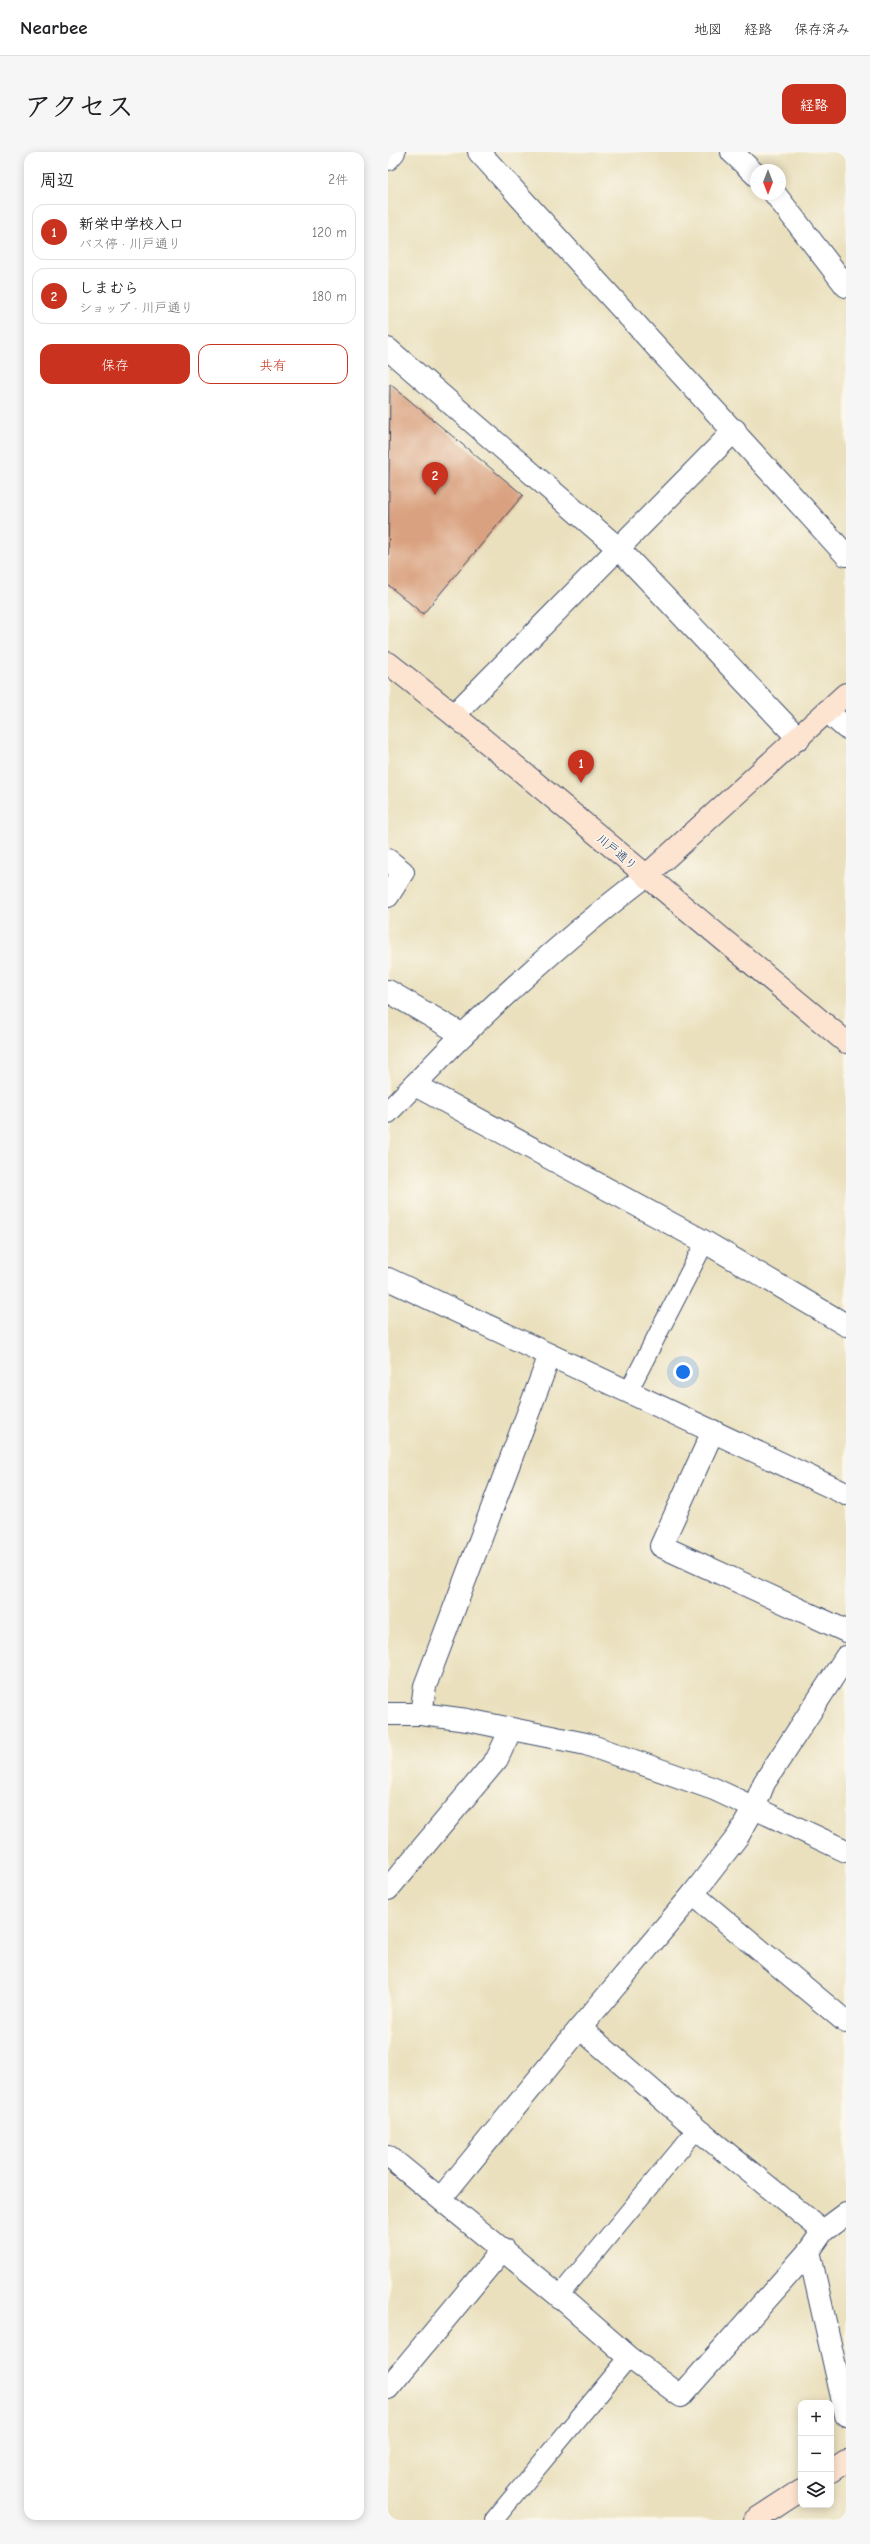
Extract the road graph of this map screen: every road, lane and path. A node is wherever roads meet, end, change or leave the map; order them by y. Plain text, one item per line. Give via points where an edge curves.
1 (394, 152) edge
2 (480, 152) edge
3 (732, 152) edge
4 (388, 159) edge
5 (750, 169) edge
6 (780, 200) edge
7 (846, 286) edge
8 (388, 349) edge
9 (735, 430) junction
10 (618, 548) junction
11 (846, 555) edge
12 (388, 663) edge
13 (846, 694) edge
14 (828, 712) junction
15 (454, 715) junction
16 (846, 728) edge
17 (799, 739) junction
18 (388, 860) edge
19 (646, 876) junction
20 (388, 896) edge
21 (388, 991) edge
22 (463, 1035) junction
23 (846, 1042) edge
24 (415, 1085) junction
25 (388, 1112) edge
26 (705, 1242) junction
27 (388, 1279) edge
28 (846, 1325) edge
29 (550, 1355) junction
30 (628, 1392) junction
31 (713, 1431) junction
32 (846, 1494) edge
33 (846, 1631) edge
34 (846, 1657) edge
35 (388, 1714) edge
36 (421, 1714) junction
37 (511, 1729) junction
38 (754, 1808) junction
39 (846, 1851) edge
40 (388, 1889) edge
41 (693, 1894) junction
42 (846, 2022) edge
43 (580, 2028) junction
44 (697, 2129) junction
45 (388, 2156) edge
46 (441, 2198) junction
47 (846, 2214) edge
48 (823, 2231) junction
49 (503, 2249) junction
50 (809, 2251) junction
51 (560, 2296) junction
52 (629, 2357) junction
53 (388, 2388) edge
54 (846, 2415) edge
55 (846, 2461) edge
56 (834, 2468) edge
57 (798, 2492) edge
58 (494, 2520) edge
59 (755, 2520) edge

1 - 4 street
2 - 9 street
3 - 5 street
6 - 7 street
8 - 10 street
9 - 10 street
9 - 11 street
10 - 15 street
10 - 17 street
12 - 15 street, 川戸通り
13 - 14 street
14 - 16 street
14 - 17 street
15 - 19 street, 川戸通り
17 - 19 street
18 - 20 street via 403,872
19 - 22 street via 563,942
19 - 23 street, 川戸通り
21 - 22 street
22 - 24 street
24 - 25 street
24 - 26 street
26 - 28 street
26 - 30 lane
27 - 29 street
29 - 30 street
29 - 36 street via 425,1686
30 - 31 street
31 - 32 street
31 - 33 street via 661,1546
34 - 38 street via 764,1782
35 - 36 street
36 - 37 street
37 - 38 street via 586,1744 714,1789
37 - 40 street via 497,1759
38 - 39 street
38 - 41 street via 738,1836
41 - 42 street
41 - 43 street
43 - 44 street
43 - 46 street
44 - 48 street
44 - 51 lane
45 - 46 street
46 - 49 street
47 - 48 street
48 - 50 street
49 - 51 street
49 - 53 street
50 - 52 street via 681,2396
50 - 54 street
51 - 52 street
52 - 58 lane
55 - 56 street
57 - 59 street

